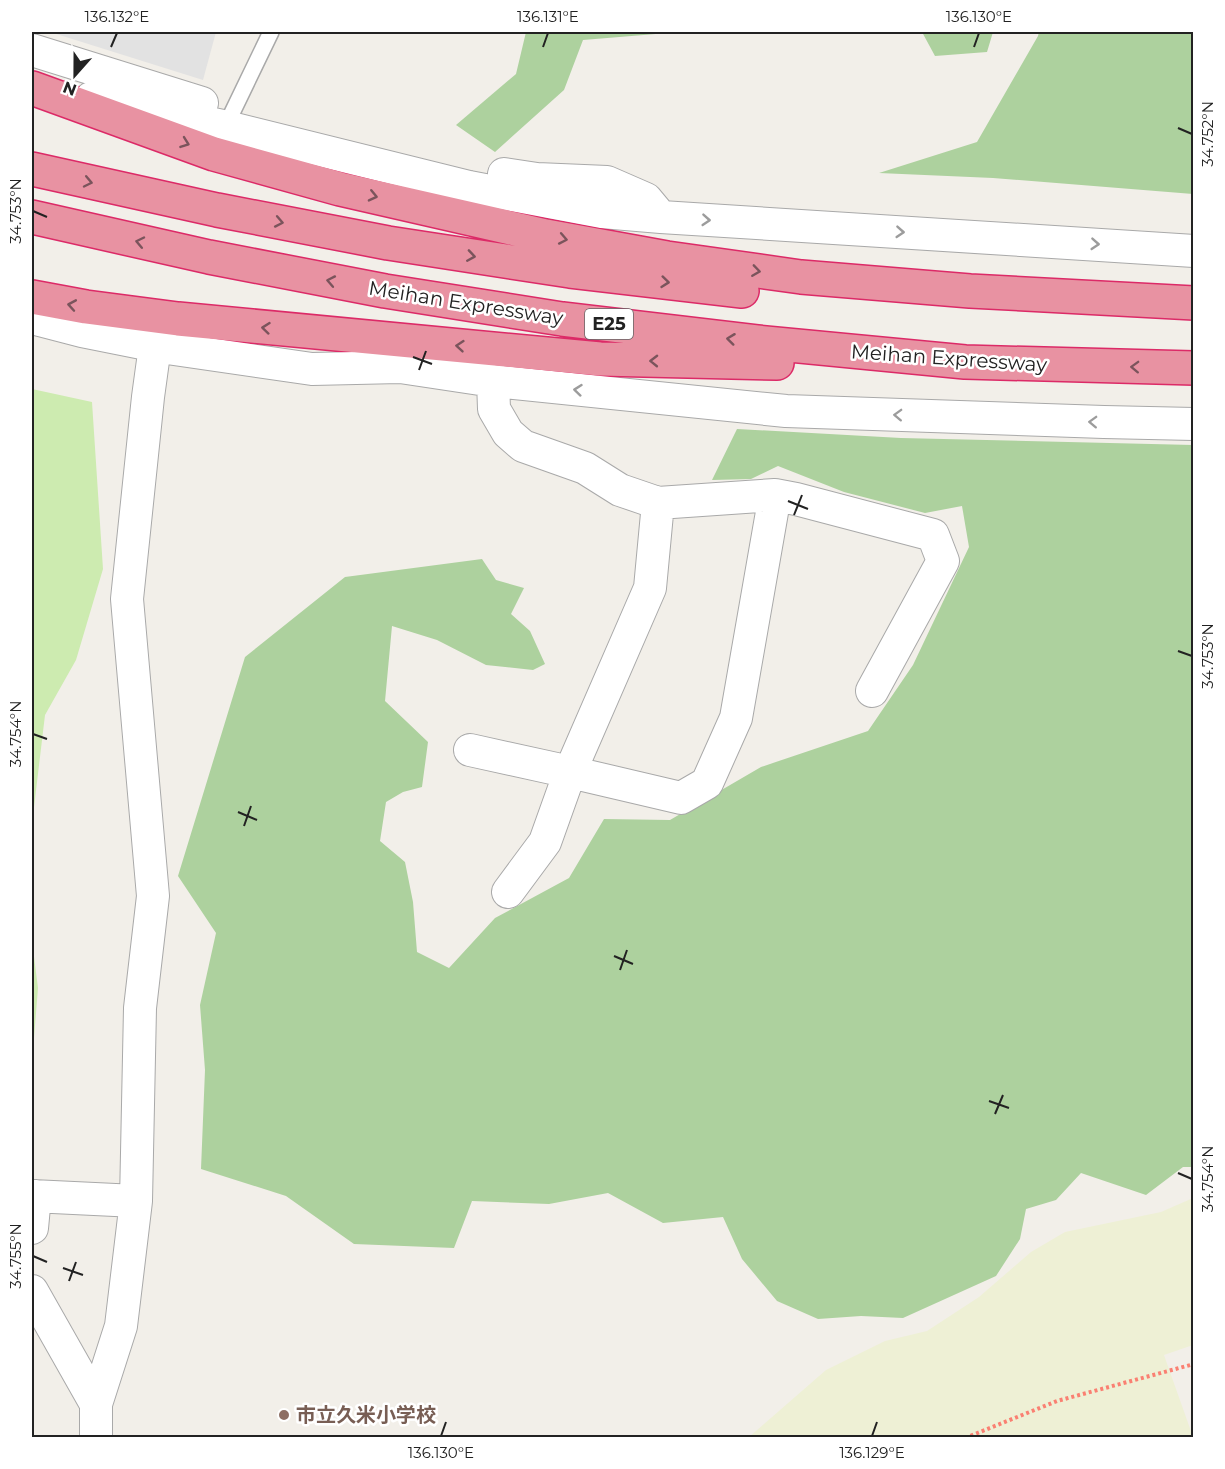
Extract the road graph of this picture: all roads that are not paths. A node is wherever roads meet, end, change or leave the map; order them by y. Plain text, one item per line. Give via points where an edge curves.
1 (271, 32) edge
2 (32, 50) edge
3 (32, 87) edge
4 (232, 113) junction
5 (32, 169) edge
6 (662, 217) junction
7 (32, 218) edge
8 (1194, 251) edge
9 (32, 297) edge
10 (1194, 303) edge
11 (32, 318) edge
12 (1194, 318) edge
13 (161, 347) junction
14 (965, 363) junction
15 (1194, 368) edge
16 (493, 381) junction
17 (1194, 424) edge
18 (775, 495) junction
19 (658, 503) junction
20 (872, 691) dead end
21 (470, 750) dead end
22 (570, 772) junction
23 (508, 892) dead end
24 (33, 1196) edge
25 (136, 1201) junction
26 (32, 1228) edge
27 (32, 1291) edge
28 (96, 1404) junction
29 (96, 1437) edge

1 - 4 lane
2 - 4 street
3 - 6 street via 227,127 469,187 602,212
3 -> 10 highway via 214,154 340,189 546,236 801,278
4 - 6 street via 480,171 537,179 607,182 646,199
5 -> 12 highway via 388,243 570,271 784,295
6 -> 8 street
14 -> 7 highway, Meihan Expressway / E25 via 574,320 385,291
14 -> 9 highway via 600,359 178,319
11 - 13 street
13 - 16 street via 312,369 400,367
13 - 25 street via 148,397 127,599 153,896 140,1008
15 -> 14 highway, Meihan Expressway / E25
17 -> 16 street via 786,411
16 - 19 street via 494,409 507,433 523,446 585,468 620,490
18 - 19 street
18 - 20 street via 933,535 943,561
18 - 22 street via 736,718 707,783 681,798
19 - 22 street via 650,588
21 - 22 street
22 - 23 street via 545,843
24 - 25 street
24 - 26 street
25 - 28 street via 121,1326
27 - 28 street
28 - 29 street

